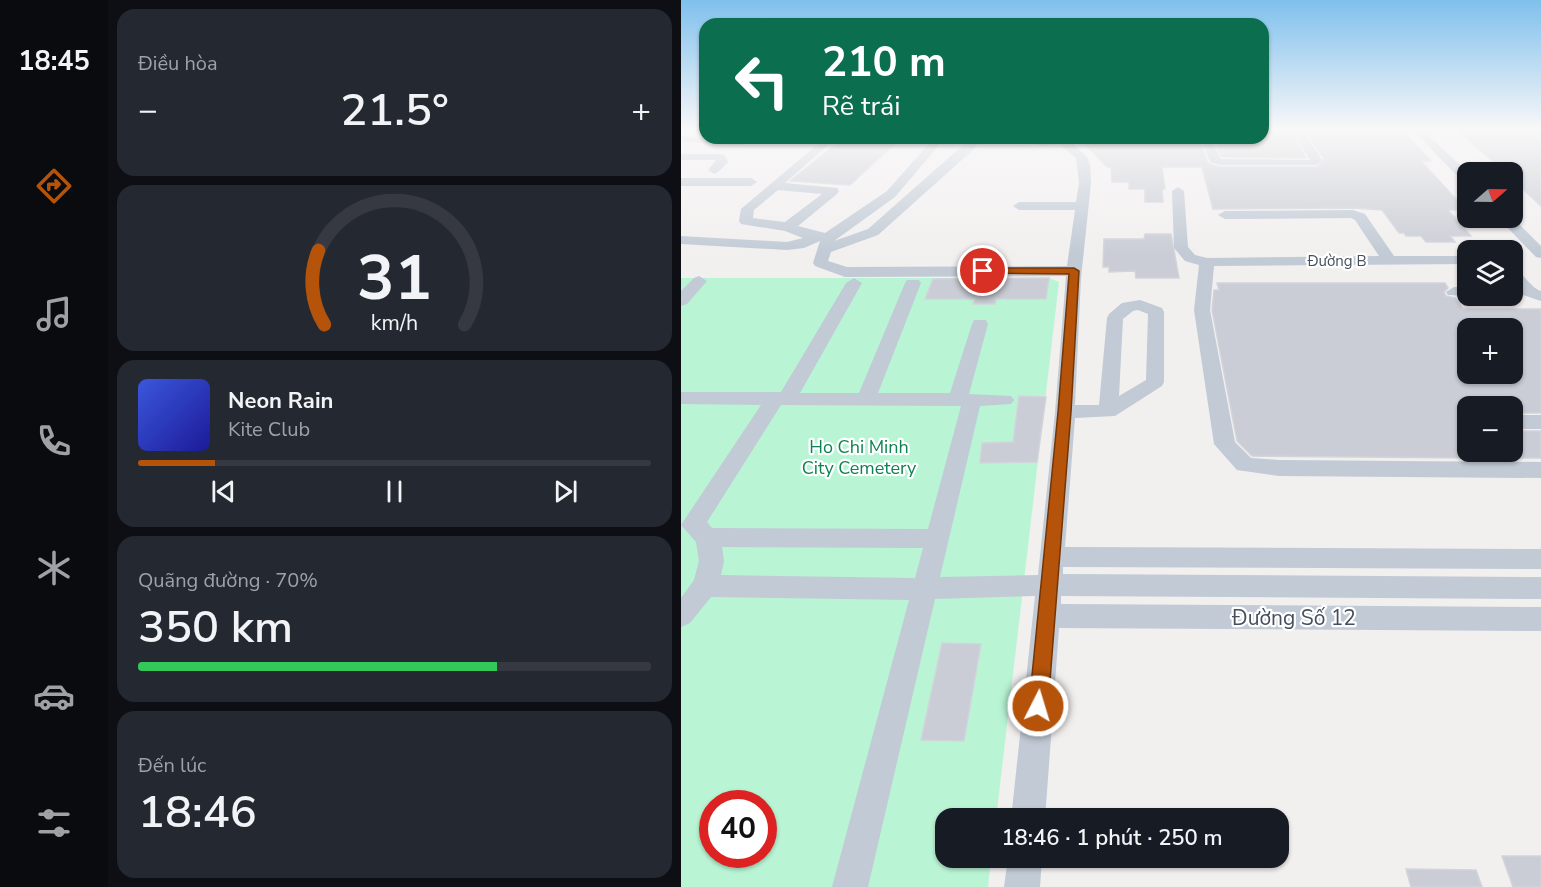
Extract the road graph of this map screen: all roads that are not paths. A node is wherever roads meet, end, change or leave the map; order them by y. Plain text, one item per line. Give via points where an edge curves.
1 (792, 171) edge
2 (911, 171) edge
3 (942, 171) edge
4 (1084, 171) edge
5 (681, 182) edge
6 (751, 182) dead end
7 (775, 186) junction
8 (1178, 191) dead end
9 (1019, 206) dead end
10 (1080, 206) junction
11 (1225, 216) dead end
12 (788, 227) junction
13 (1515, 228) edge
14 (681, 240) edge
15 (824, 241) junction
16 (1541, 254) edge
17 (1457, 260) edge
18 (1523, 260) edge
19 (1541, 260) edge
20 (1390, 261) junction
21 (1207, 262) junction
22 (1074, 271) junction
23 (699, 281) dead end
24 (854, 283) dead end
25 (913, 283) dead end
26 (1523, 283) edge
27 (1535, 294) edge
28 (681, 301) edge
29 (980, 324) dead end
30 (681, 398) edge
31 (781, 399) junction
32 (866, 400) junction
33 (1003, 400) dead end
34 (965, 401) junction
35 (1108, 411) junction
36 (1065, 412) junction
37 (1523, 422) edge
38 (1541, 422) edge
39 (1541, 470) edge
40 (693, 527) edge
41 (937, 539) junction
42 (1541, 559) edge
43 (1051, 571) junction
44 (705, 586) junction
45 (924, 588) junction
46 (1541, 588) edge
47 (681, 615) edge
48 (1046, 616) junction
49 (1541, 619) edge
50 (1029, 808) edge
51 (1024, 868) edge
52 (850, 887) edge
53 (1022, 887) edge

1 - 7 street
2 - 15 street via 891,194
3 - 15 street via 873,232
4 - 10 street
5 - 6 street
7 - 12 street via 748,209 746,221
7 - 12 street via 833,191
8 - 21 street via 1181,248 1190,258
9 - 10 street
10 - 22 street
11 - 20 street via 1353,214 1360,217
12 - 15 street
13 - 16 street
14 - 15 street via 787,246
15 - 22 street via 820,263 845,272
17 - 20 street, Đường B
18 - 19 street
20 - 21 street, Đường B
21 - 39 street via 1202,310 1225,444 1245,465
22 - 36 street
23 - 28 street
24 - 31 street
25 - 32 street
26 - 27 street
29 - 34 street
30 - 31 street
31 - 32 street
31 - 40 street
32 - 34 street
33 - 34 street
34 - 41 street
35 - 35 street via 1155,382 1156,312 1140,305 1128,306 1115,318
35 - 36 street
36 - 43 street
37 - 38 street
40 - 41 street
40 - 44 street via 710,542 713,561
41 - 45 street
42 - 43 street
43 - 45 street
43 - 46 street, Đường Số 12
43 - 48 street
44 - 45 street
44 - 47 street
45 - 52 street
48 - 49 street, Đường Số 12
48 - 50 street
51 - 53 street

